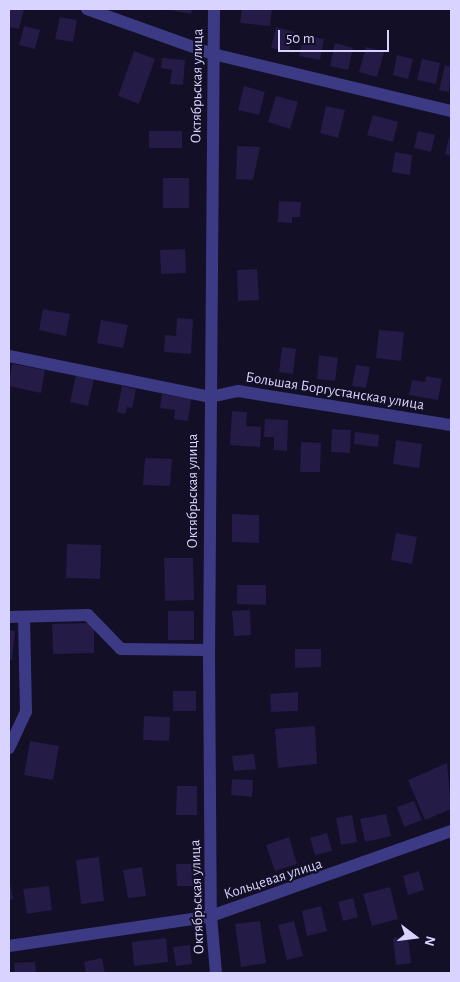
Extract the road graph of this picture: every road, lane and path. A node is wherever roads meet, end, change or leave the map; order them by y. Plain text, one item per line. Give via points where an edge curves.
1 (87, 9) edge
2 (214, 9) edge
3 (213, 54) junction
4 (451, 111) edge
5 (9, 356) edge
6 (210, 397) junction
7 (451, 425) edge
8 (9, 617) edge
9 (24, 619) junction
10 (209, 650) junction
11 (9, 748) edge
12 (451, 830) edge
13 (211, 916) junction
14 (9, 946) edge
15 (216, 973) edge

1 - 3 street
2 - 3 street, Октябрьская улица
3 - 4 street
3 - 6 street, Октябрьская улица
5 - 6 street, Большая Боргустанская улица
6 - 7 street, Большая Боргустанская улица via 238,391
6 - 10 street, Октябрьская улица
8 - 9 street
9 - 10 street via 88,615 121,649
9 - 11 street via 26,712
10 - 13 street, Октябрьская улица
12 - 13 street, Кольцевая улица
13 - 14 street, Кольцевая улица
13 - 15 street, Октябрьская улица

